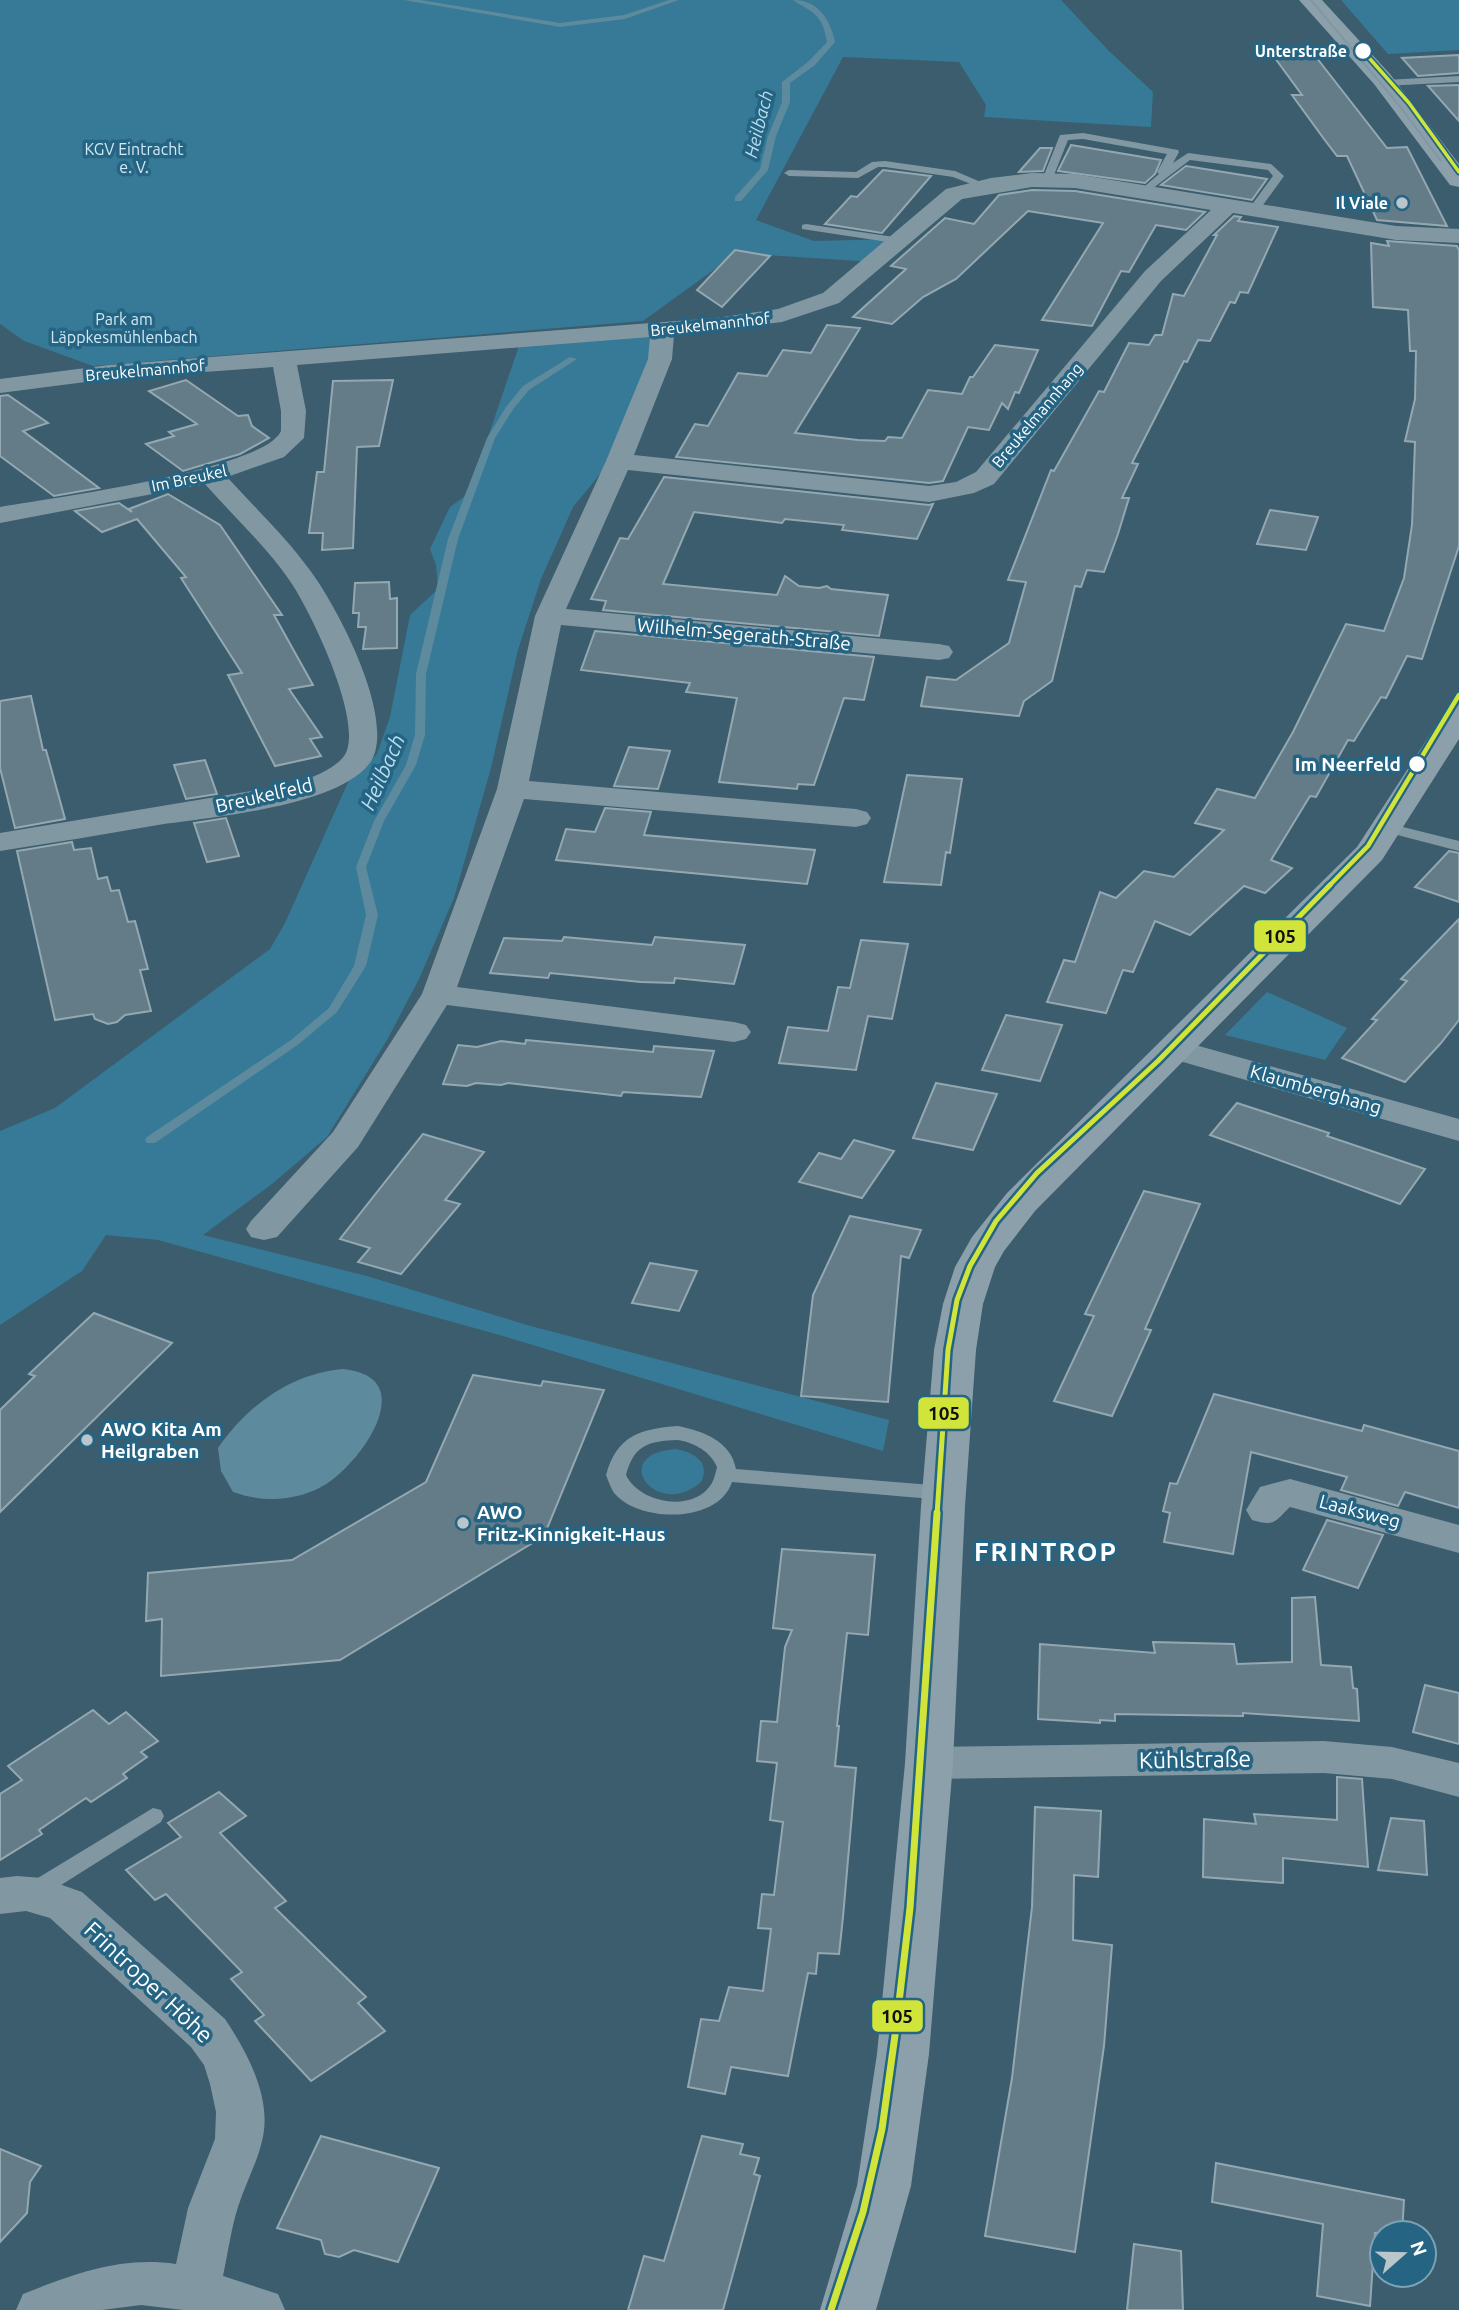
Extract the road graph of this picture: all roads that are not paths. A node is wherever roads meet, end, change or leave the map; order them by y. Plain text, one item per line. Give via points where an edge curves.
1 (1310, 0) edge
2 (1459, 81) edge
3 (1387, 86) junction
4 (789, 173) dead end
5 (1047, 180) junction
6 (1459, 180) edge
7 (984, 186) junction
8 (1150, 187) junction
9 (1228, 205) junction
10 (1254, 210) junction
11 (806, 227) dead end
12 (1459, 236) edge
13 (901, 241) junction
14 (663, 329) junction
15 (283, 359) junction
16 (0, 386) edge
17 (619, 461) junction
18 (211, 475) junction
19 (0, 514) edge
20 (549, 616) junction
21 (939, 652) dead end
22 (1458, 720) edge
23 (512, 789) junction
24 (856, 818) dead end
25 (1387, 828) junction
26 (0, 842) edge
27 (1459, 846) edge
28 (438, 994) junction
29 (734, 1032) dead end
30 (1174, 1049) junction
31 (1459, 1130) edge
32 (264, 1230) dead end
33 (726, 1475) junction
34 (944, 1493) junction
35 (1266, 1510) dead end
36 (1459, 1539) edge
37 (929, 1763) junction
38 (1459, 1780) edge
39 (153, 1816) dead end
40 (16, 1895) edge
41 (195, 2290) junction
42 (41, 2310) edge
43 (260, 2310) edge
44 (848, 2310) edge

1 - 3 main road
2 - 3 lane
3 - 6 main road
4 - 7 lane via 858,175 885,164 955,174
5 - 7 street, Breukelmannhof
5 - 8 street, Breukelmannhof
5 - 8 lane via 1064,137 1083,135 1174,152
7 - 13 street, Breukelmannhof via 954,194
8 - 9 street, Breukelmannhof
8 - 10 lane via 1188,156 1271,167 1279,176
9 - 10 street, Breukelmannhof
9 - 17 street, Breukelmannhang via 1153,275 977,483 929,494
10 - 12 street, Breukelmannhof via 1396,233
11 - 13 lane
13 - 14 street, Breukelmannhof via 851,284 808,308 752,321
14 - 15 street, Breukelmannhof
14 - 17 street via 660,359
15 - 16 street, Breukelmannhof via 109,372
15 - 18 street, Im Breukel via 295,426 290,439 277,452
17 - 20 street
18 - 19 street, Im Breukel
18 - 26 street, Breukelfeld via 300,575 327,620 366,732 358,760 309,789 276,797
20 - 21 street, Wilhelm-Segerath-Straße
20 - 23 street
22 - 25 main road
23 - 24 street
23 - 28 street
25 - 27 lane
25 - 30 main road via 1335,890
28 - 29 street
28 - 32 street via 346,1139
30 - 31 street, Klaumberghang
30 - 34 main road via 1021,1202 975,1267 955,1350
33 - 33 lane via 724,1459 717,1450 705,1440 678,1433 633,1443 616,1467 624,1491 645,1505 663,1509 699,1504 720,1488
33 - 34 lane
34 - 37 main road
35 - 36 street, Laaksweg via 1274,1497 1290,1493
37 - 38 street, Kühlstraße via 1324,1757 1391,1763
37 - 44 main road via 910,1989 890,2146 884,2186
39 - 40 lane
40 - 41 street, Frintroper Höhe via 50,1896 66,1905 208,2033 225,2058 240,2112 239,2139 213,2208
41 - 42 street via 166,2284 120,2284
41 - 43 street

